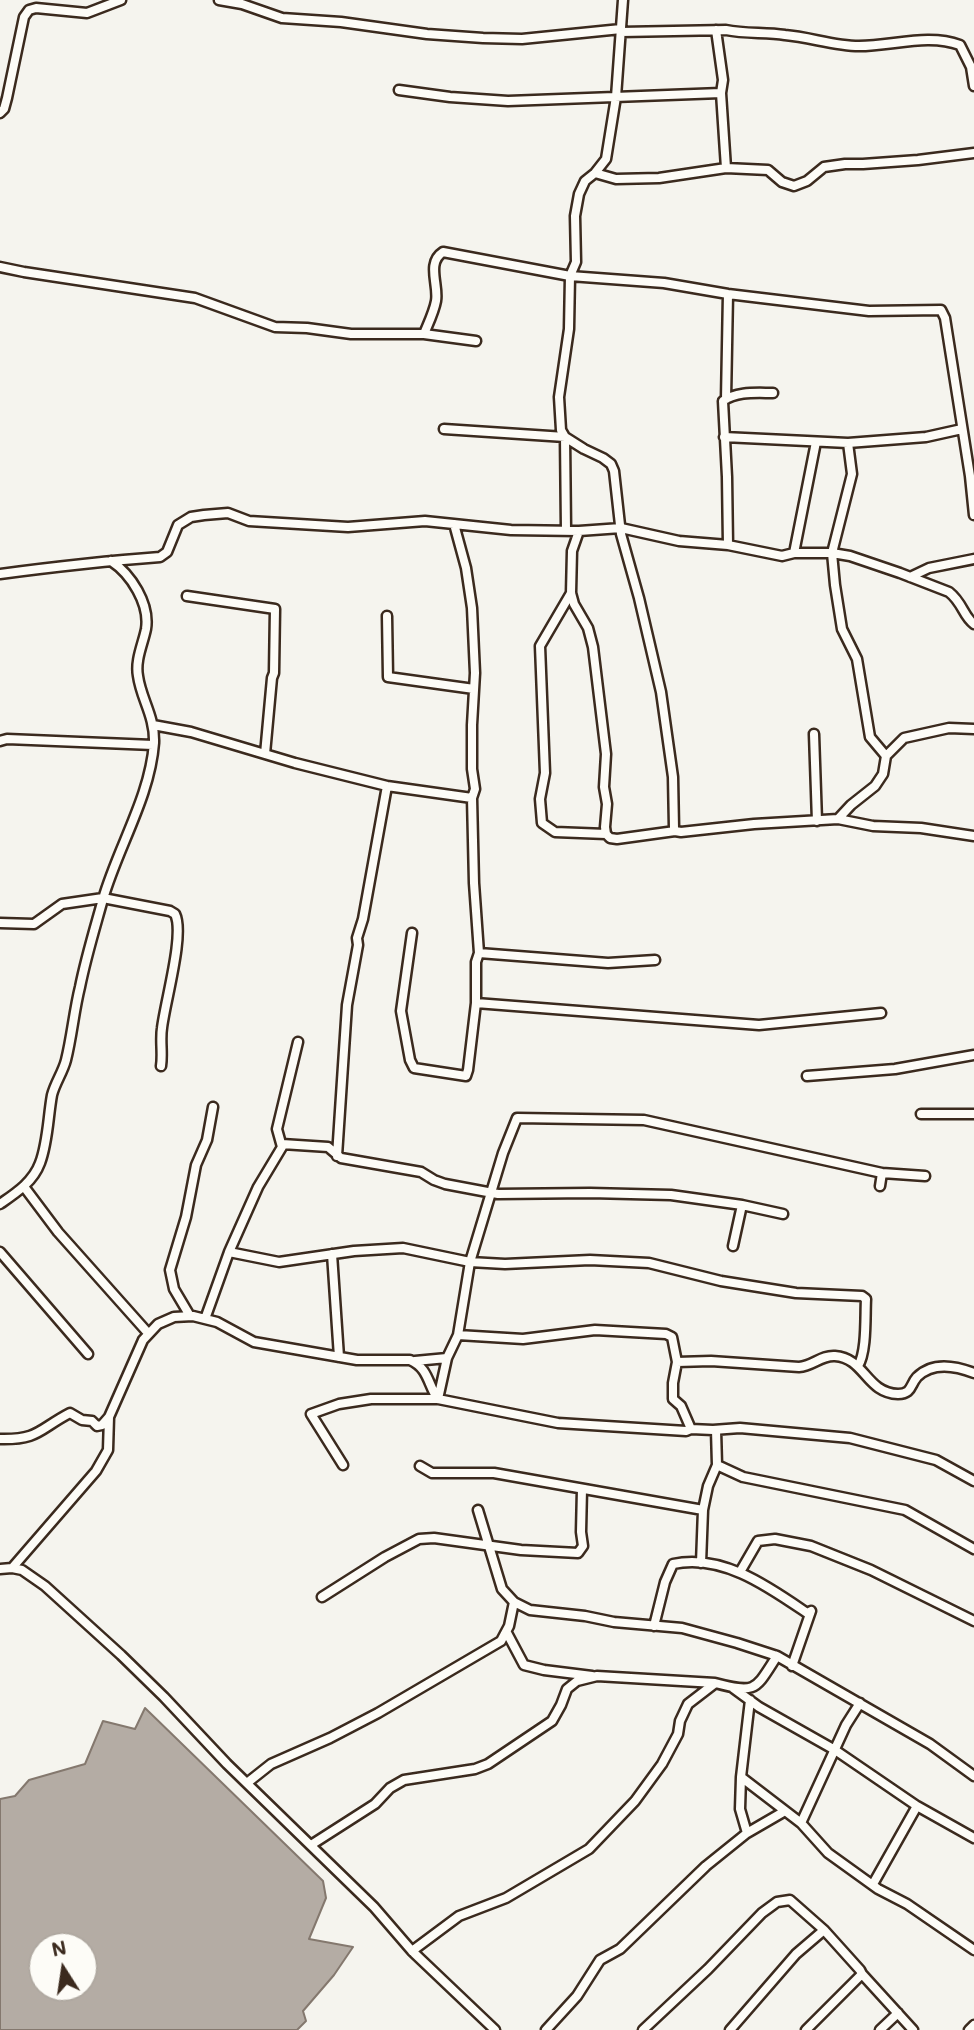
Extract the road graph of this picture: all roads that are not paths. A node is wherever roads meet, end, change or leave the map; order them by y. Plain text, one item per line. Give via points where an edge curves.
1 (121, 0) edge
2 (219, 0) edge
3 (623, 0) edge
4 (621, 30) junction
5 (716, 30) junction
6 (974, 86) edge
7 (400, 90) dead end
8 (721, 93) junction
9 (616, 97) junction
10 (0, 113) edge
11 (974, 153) edge
12 (726, 168) junction
13 (595, 173) junction
14 (0, 267) edge
15 (570, 276) junction
16 (729, 294) junction
17 (424, 334) junction
18 (476, 341) dead end
19 (773, 393) dead end
20 (726, 399) junction
21 (444, 429) dead end
22 (962, 429) junction
23 (565, 437) junction
24 (724, 437) junction
25 (816, 442) junction
26 (848, 443) junction
27 (974, 515) edge
28 (454, 524) junction
29 (621, 528) junction
30 (566, 530) junction
31 (579, 531) junction
32 (728, 545) junction
33 (794, 553) junction
34 (832, 553) junction
35 (974, 559) edge
36 (111, 561) junction
37 (0, 574) edge
38 (910, 577) junction
39 (571, 593) junction
40 (187, 596) dead end
41 (387, 616) dead end
42 (974, 624) edge
43 (474, 689) junction
44 (153, 725) junction
45 (974, 729) edge
46 (814, 734) dead end
47 (0, 741) edge
48 (153, 745) junction
49 (265, 754) junction
50 (886, 756) junction
51 (387, 786) junction
52 (472, 798) junction
53 (838, 820) junction
54 (817, 821) junction
55 (675, 831) junction
56 (606, 834) junction
57 (974, 836) edge
58 (103, 898) junction
59 (0, 923) edge
60 (412, 933) dead end
61 (479, 953) junction
62 (655, 960) dead end
63 (476, 1003) junction
64 (881, 1013) dead end
65 (298, 1042) dead end
66 (974, 1055) edge
67 (161, 1066) dead end
68 (807, 1076) dead end
69 (213, 1107) dead end
70 (921, 1114) dead end
71 (974, 1114) edge
72 (282, 1144) junction
73 (337, 1156) junction
74 (882, 1172) junction
75 (925, 1176) dead end
76 (880, 1186) dead end
77 (24, 1188) junction
78 (492, 1193) junction
79 (0, 1204) edge
80 (742, 1206) junction
81 (783, 1214) dead end
82 (733, 1246) dead end
83 (0, 1252) edge
84 (229, 1252) junction
85 (332, 1254) junction
86 (470, 1262) junction
87 (190, 1316) junction
88 (205, 1319) junction
89 (148, 1333) junction
90 (458, 1335) junction
91 (88, 1354) dead end
92 (339, 1357) junction
93 (447, 1359) junction
94 (415, 1361) junction
95 (677, 1362) junction
96 (858, 1366) junction
97 (974, 1373) edge
98 (439, 1399) junction
99 (109, 1417) junction
100 (691, 1429) junction
101 (716, 1430) junction
102 (0, 1440) edge
103 (343, 1465) dead end
104 (717, 1465) junction
105 (419, 1466) dead end
106 (974, 1481) edge
107 (582, 1489) junction
108 (478, 1510) dead end
109 (703, 1510) junction
110 (489, 1545) junction
111 (974, 1549) edge
112 (701, 1563) junction
113 (12, 1567) junction
114 (0, 1569) edge
115 (740, 1572) junction
116 (322, 1597) dead end
117 (514, 1602) junction
118 (974, 1621) edge
119 (654, 1626) junction
120 (507, 1633) junction
121 (778, 1656) junction
122 (792, 1665) junction
123 (597, 1676) junction
124 (715, 1683) junction
125 (733, 1688) junction
126 (750, 1700) junction
127 (860, 1703) junction
128 (835, 1750) junction
129 (974, 1776) edge
130 (741, 1777) junction
131 (247, 1783) junction
132 (917, 1806) junction
133 (785, 1811) junction
134 (801, 1823) junction
135 (747, 1833) junction
136 (974, 1838) edge
137 (311, 1845) junction
138 (873, 1884) junction
139 (824, 1930) junction
140 (974, 1950) edge
141 (412, 1951) junction
142 (862, 1974) junction
143 (898, 2013) junction
144 (974, 2025) edge
145 (495, 2030) edge
146 (546, 2030) edge
147 (643, 2030) edge
148 (730, 2030) edge
149 (806, 2030) edge
150 (880, 2030) edge
151 (913, 2030) edge
152 (969, 2030) edge

1 - 10 street via 87,13 29,10
2 - 4 street via 282,18 427,34 522,39
3 - 4 street
4 - 5 street
4 - 9 street
5 - 6 street via 860,46 947,40 960,45 971,66
5 - 8 street
7 - 9 street via 508,101
8 - 9 street
8 - 12 street
9 - 13 street via 606,159
11 - 12 street via 824,167 794,186 768,170
12 - 13 street via 659,178 616,179
13 - 15 street via 579,194 576,262
14 - 17 street via 195,298 275,327
15 - 16 street via 664,283
15 - 17 street via 443,252 434,267 436,300
15 - 23 street via 569,329 559,397
16 - 20 street
16 - 22 street via 869,311 941,310
17 - 18 street
19 - 20 street
20 - 24 street
21 - 23 street
22 - 26 street via 926,437
22 - 27 street
23 - 29 street via 611,464
23 - 30 street
24 - 25 street
24 - 32 street
25 - 26 street
25 - 33 street
26 - 34 street via 852,474
28 - 30 street
28 - 36 street via 425,521 348,527 249,521 228,513 204,515 178,525 162,556
28 - 43 street via 472,607
29 - 31 street
29 - 32 street via 679,541
29 - 55 street via 661,692
30 - 31 street
31 - 39 street via 572,551
32 - 33 street
33 - 34 street
34 - 38 street
34 - 50 street via 842,629 857,659 870,737
35 - 38 street via 929,568
36 - 37 street
36 - 44 street via 132,582 145,609 147,620 137,663
38 - 42 street via 956,597
39 - 56 street via 593,647 606,754
39 - 56 street via 540,646 545,773 542,823 555,832
40 - 49 street via 275,609
41 - 43 street via 388,677
43 - 52 street
44 - 48 street
44 - 49 street
45 - 50 street via 949,728 904,738
46 - 54 street
47 - 48 street
48 - 58 street via 148,777
49 - 51 street
50 - 53 street via 876,786
51 - 52 street
51 - 73 street via 347,1005
52 - 61 street
53 - 54 street
53 - 57 street
54 - 55 street
55 - 56 street via 617,839
58 - 59 street via 62,904 34,923
58 - 67 street via 170,911 178,917 177,951 161,1031
58 - 77 street via 65,1062 52,1095 40,1164
60 - 63 street via 401,1011 414,1068 466,1076
61 - 62 street via 608,963
61 - 63 street
63 - 64 street via 759,1025
65 - 72 street via 277,1129
66 - 68 street via 895,1069
69 - 87 street via 170,1270 174,1289
70 - 71 street
72 - 73 street via 327,1147
72 - 84 street
73 - 78 street via 421,1172 444,1184
74 - 75 street
74 - 76 street
74 - 78 street via 644,1120 517,1118
77 - 79 street
77 - 89 street
78 - 80 street via 671,1195
78 - 86 street
80 - 81 street
80 - 82 street
83 - 91 street
84 - 85 street via 279,1262
84 - 88 street
85 - 86 street via 403,1248
85 - 92 street
86 - 90 street
86 - 96 street via 649,1263 796,1293 866,1293 864,1345
87 - 88 street
87 - 89 street via 174,1317
88 - 92 street via 254,1342
89 - 99 street
90 - 93 street
90 - 95 street via 523,1339 595,1329 666,1334 672,1337
92 - 94 street
93 - 94 street
93 - 98 street
94 - 98 street
95 - 96 street via 806,1367 838,1356
95 - 100 street via 673,1399
96 - 97 street via 882,1391 902,1394 935,1367 955,1366
98 - 100 street via 558,1423
98 - 103 street via 371,1399 311,1415
99 - 102 street via 97,1426 70,1413 27,1438
99 - 113 street via 108,1450 96,1471
100 - 101 street
101 - 104 street
101 - 106 street via 850,1438 936,1460
104 - 109 street
104 - 111 street via 743,1477 905,1510
105 - 107 street via 432,1473 494,1473
107 - 109 street
107 - 110 street via 583,1546 578,1553
108 - 110 street
109 - 112 street
110 - 116 street via 419,1539
110 - 117 street via 502,1588
112 - 115 street
112 - 119 street via 674,1564
113 - 114 street
113 - 131 street via 45,1586 121,1655
115 - 118 street via 758,1541 775,1539 811,1546 872,1570
115 - 122 street via 807,1613 811,1611
117 - 119 street via 530,1609
117 - 120 street
119 - 121 street via 682,1628
120 - 123 street via 523,1665
120 - 131 street via 493,1646 379,1713 271,1764
121 - 122 street
121 - 125 street via 759,1684
122 - 127 street
123 - 124 street
123 - 137 street via 572,1684 552,1721 488,1764 404,1780
124 - 125 street
124 - 141 street via 688,1704 662,1764 635,1801 589,1849 506,1898 459,1916
125 - 126 street
126 - 128 street
126 - 130 street
127 - 128 street
127 - 129 street
128 - 132 street
128 - 134 street
130 - 133 street
130 - 135 street via 740,1809
131 - 137 street
132 - 136 street
132 - 138 street
133 - 134 street
133 - 135 street
134 - 138 street via 828,1853
135 - 146 street via 706,1866 620,1950 600,1959 577,1996
137 - 141 street
138 - 140 street
139 - 142 street
139 - 147 street via 790,1900 777,1902
139 - 148 street via 796,1954
141 - 145 street
142 - 143 street
142 - 149 street
143 - 150 street
143 - 151 street
144 - 152 street

